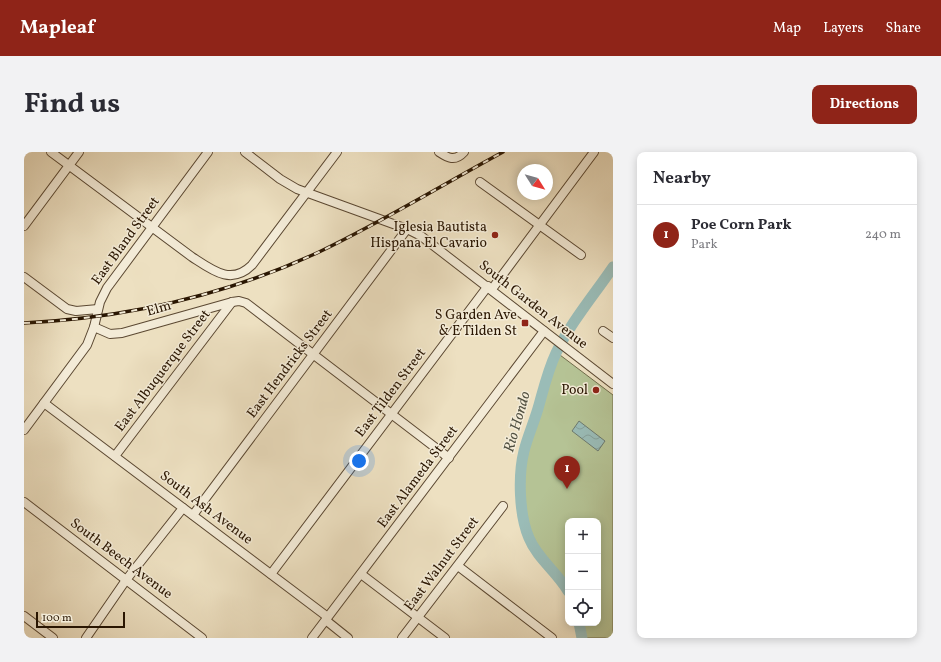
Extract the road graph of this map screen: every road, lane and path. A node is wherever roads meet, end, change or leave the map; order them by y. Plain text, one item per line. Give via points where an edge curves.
1 (51, 152) edge
2 (79, 152) edge
3 (208, 152) edge
4 (245, 152) edge
5 (337, 152) edge
6 (439, 152) edge
7 (464, 152) edge
8 (594, 152) edge
9 (69, 165) junction
10 (480, 182) dead end
11 (306, 193) junction
12 (24, 226) edge
13 (539, 226) junction
14 (151, 227) junction
15 (407, 229) junction
16 (581, 255) dead end
17 (24, 277) edge
18 (490, 288) junction
19 (232, 302) junction
20 (98, 309) junction
21 (94, 327) junction
22 (544, 331) junction
23 (603, 331) dead end
24 (613, 338) edge
25 (313, 355) junction
26 (613, 384) edge
27 (44, 403) junction
28 (392, 414) junction
29 (24, 430) edge
30 (115, 456) junction
31 (449, 458) junction
32 (24, 502) edge
33 (503, 506) dead end
34 (183, 508) junction
35 (193, 515) junction
36 (458, 566) junction
37 (272, 574) junction
38 (361, 574) junction
39 (126, 580) junction
40 (24, 616) edge
41 (418, 617) junction
42 (327, 619) junction
43 (53, 638) edge
44 (86, 638) edge
45 (202, 638) edge
46 (312, 638) edge
47 (348, 638) edge
48 (402, 638) edge
49 (445, 638) edge
50 (552, 638) edge

1 - 9 street
2 - 9 street
3 - 14 street, East Bland Street
4 - 11 street, South Garden Avenue via 286,182
5 - 11 street
6 - 7 street via 450,159
8 - 13 street, East Tilden Street
9 - 12 street
9 - 14 street
10 - 13 street
11 - 14 street via 252,265 234,275 214,271
11 - 15 street, South Garden Avenue
13 - 16 street
13 - 18 street, East Tilden Street
14 - 20 street, East Bland Street via 106,288
15 - 18 street, South Garden Avenue via 427,240
15 - 25 street, East Hendricks Street
17 - 20 street via 68,309
18 - 22 street, South Garden Avenue
18 - 28 street, East Tilden Street
19 - 21 street, Elm via 122,333 110,334
19 - 25 street via 246,303
19 - 30 street, East Albuquerque Street
20 - 21 street, East Bland Street
21 - 27 street, East Bland Street via 84,351
22 - 26 street, South Garden Avenue
22 - 31 street, East Alameda Street
23 - 24 street
25 - 28 street
25 - 35 street, East Hendricks Street
27 - 29 street, East Bland Street
27 - 30 street, South Ash Avenue
28 - 31 street
28 - 37 street, East Tilden Street
30 - 34 street, South Ash Avenue
31 - 38 street, East Alameda Street
32 - 39 street, South Beech Avenue
33 - 36 street, East Walnut Street
34 - 35 street, South Ash Avenue
34 - 39 street
35 - 37 street, South Ash Avenue
36 - 41 street, East Walnut Street
36 - 50 street
37 - 42 street, South Ash Avenue
38 - 41 street
38 - 42 street, East Alameda Street
39 - 44 street
39 - 45 street, South Beech Avenue
40 - 43 street
41 - 48 street, East Walnut Street
41 - 49 street
42 - 46 street, East Alameda Street
42 - 47 street, South Ash Avenue

